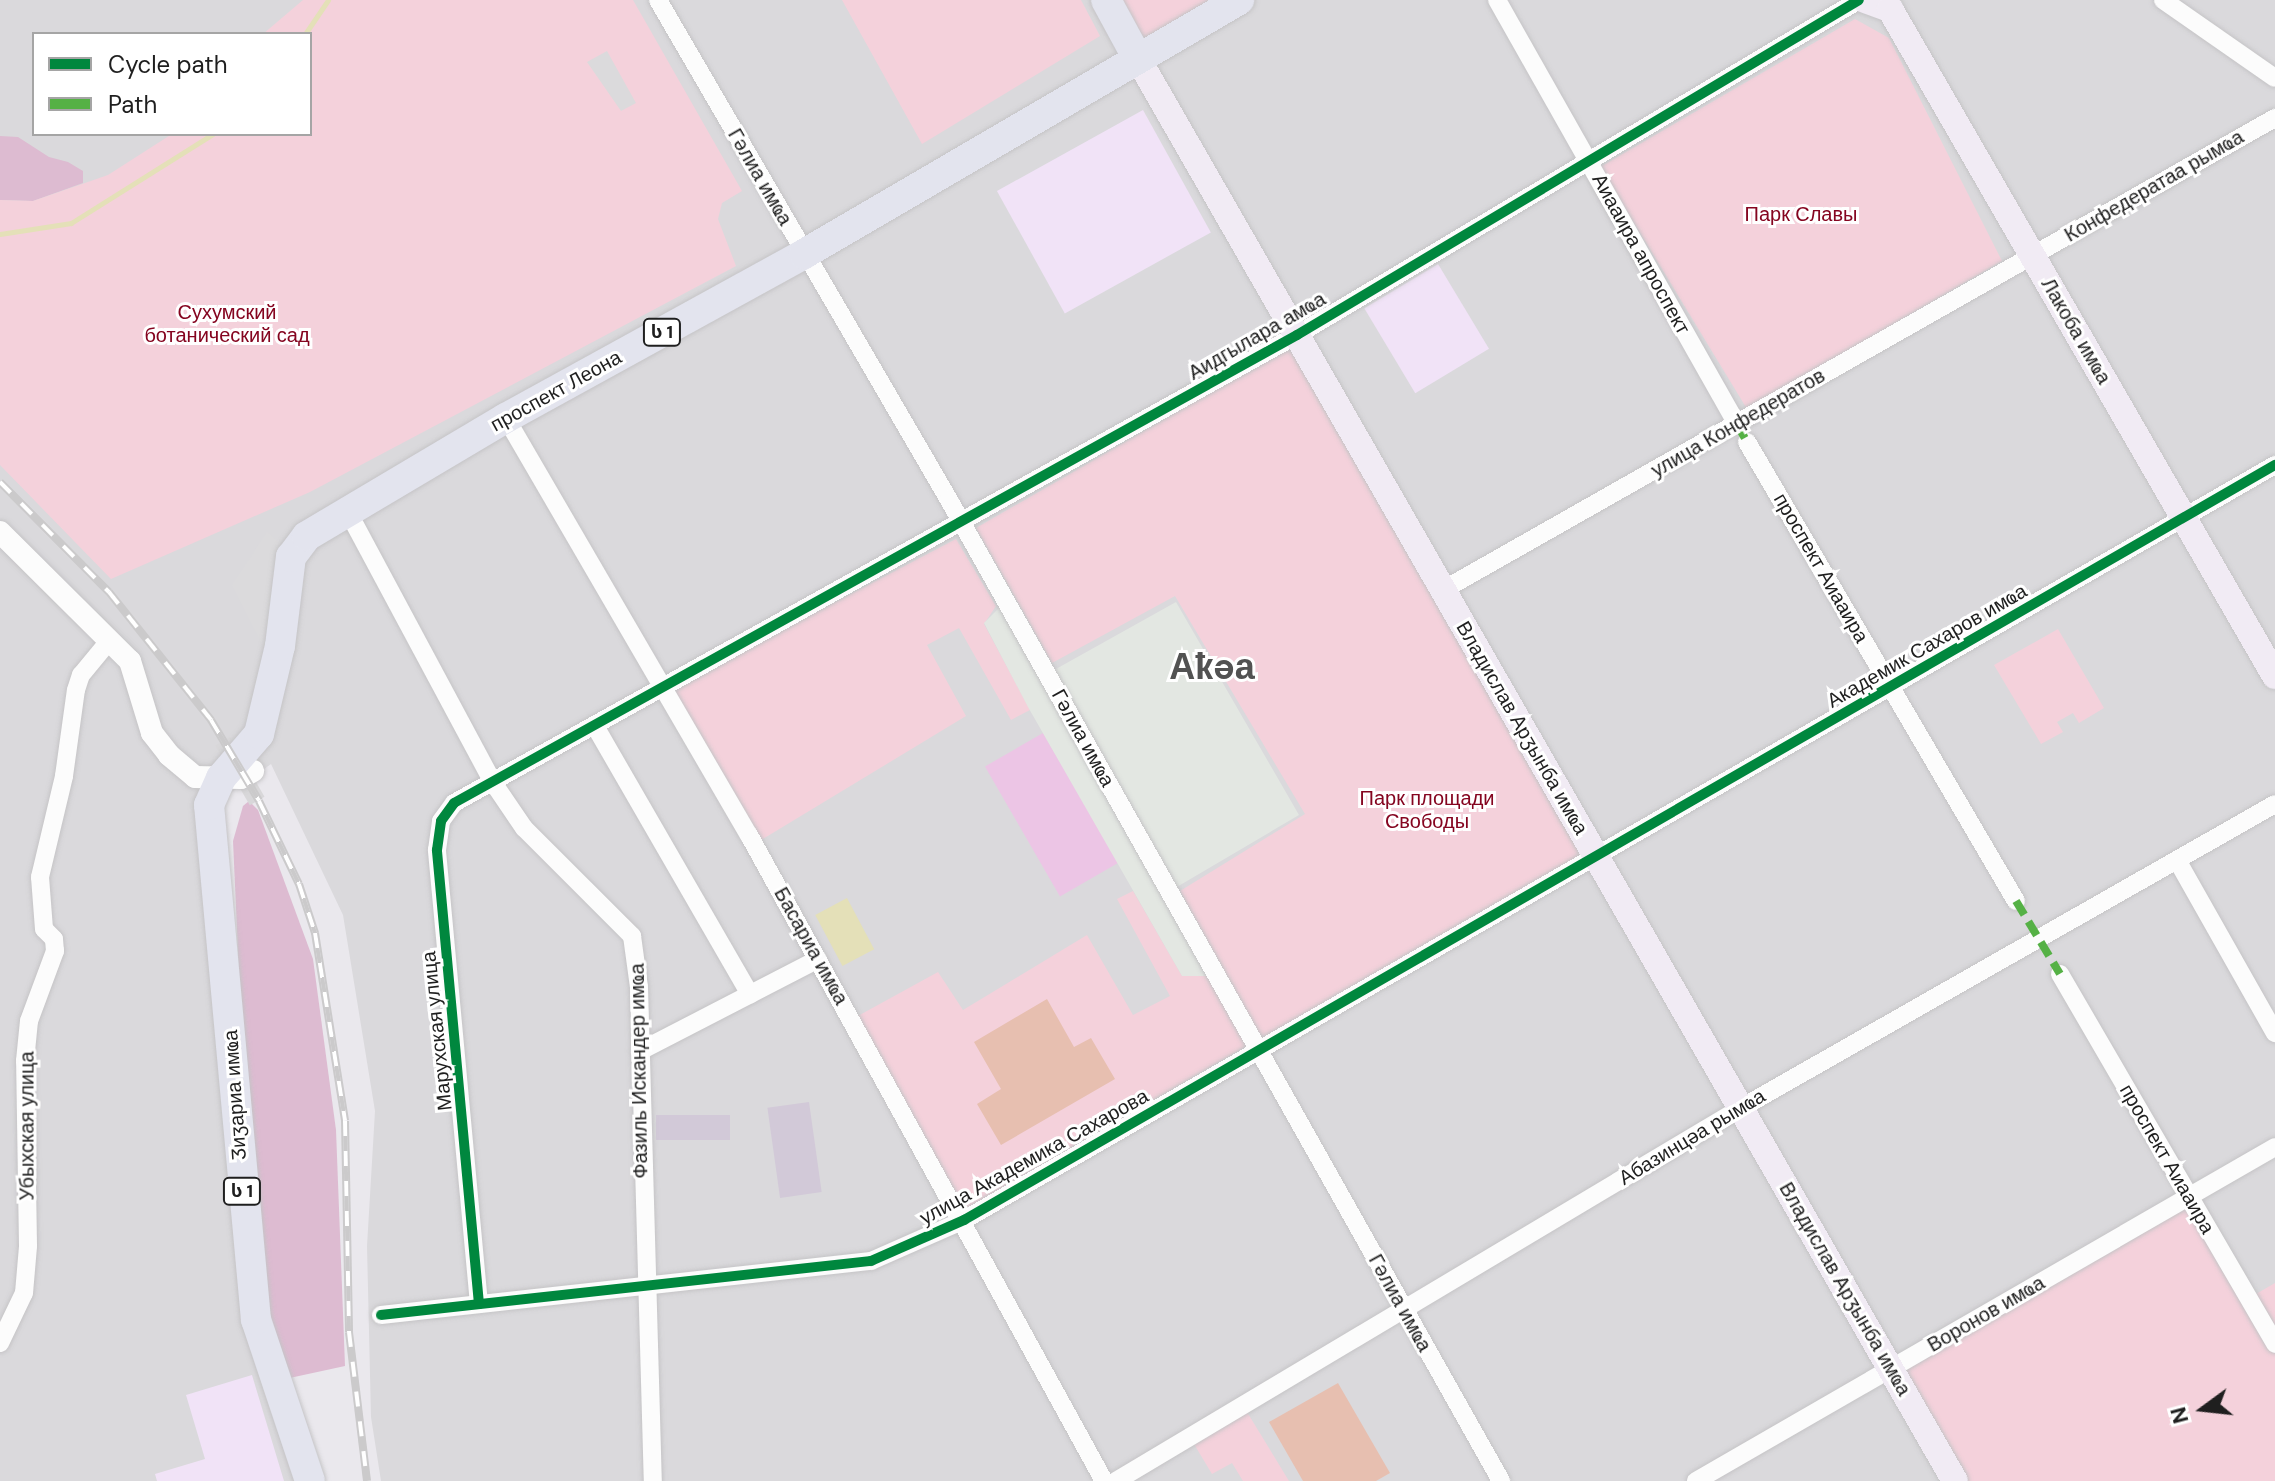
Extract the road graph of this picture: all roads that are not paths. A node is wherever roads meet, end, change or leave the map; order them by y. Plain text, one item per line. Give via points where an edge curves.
1 (658, 0) edge
2 (1106, 0) edge
3 (1239, 0) edge
4 (1497, 0) edge
5 (1859, 0) edge
6 (1865, 0) edge
7 (2163, 0) edge
8 (1137, 57) junction
9 (2275, 78) edge
10 (2275, 118) edge
11 (1588, 161) junction
12 (804, 254) junction
13 (2032, 255) junction
14 (1297, 335) junction
15 (506, 418) junction
16 (1737, 424) junction
17 (1747, 442) dead end
18 (2275, 465) edge
19 (348, 512) junction
20 (2183, 519) junction
21 (962, 524) junction
22 (0, 532) edge
23 (1443, 590) junction
24 (110, 640) junction
25 (275, 669) junction
26 (2275, 676) edge
27 (665, 688) junction
28 (1891, 688) junction
29 (595, 726) junction
30 (253, 771) junction
31 (492, 781) junction
32 (208, 787) junction
33 (2275, 804) edge
34 (1598, 859) junction
35 (2177, 860) junction
36 (220, 891) junction
37 (2016, 901) dead end
38 (818, 959) junction
39 (2060, 974) dead end
40 (750, 994) junction
41 (2275, 1033) edge
42 (640, 1051) junction
43 (1259, 1052) junction
44 (1741, 1108) junction
45 (2275, 1147) edge
46 (2189, 1197) junction
47 (964, 1220) junction
48 (644, 1284) junction
49 (479, 1304) junction
50 (1404, 1309) junction
51 (381, 1315) dead end
52 (0, 1343) edge
53 (2275, 1344) edge
54 (1891, 1369) junction
55 (310, 1481) edge
56 (653, 1481) edge
57 (1104, 1481) edge
58 (1116, 1481) edge
59 (1501, 1481) edge
60 (1696, 1481) edge
61 (1955, 1481) edge

1 - 12 street, Гәлиа имҩа
2 - 8 highway
3 - 8 highway, ს 1
4 - 11 street, Аиааира апроспект
5 - 11 street, Аидгылара амҩа
6 - 13 main road, Лакоба имҩа via 1890,9
7 - 9 street
8 - 12 highway, проспект Леона / ს 1
8 - 14 main road, Владислав Арӡынба имҩа
10 - 13 street, Конфедератаа рымҩа
11 - 14 street, Аидгылара амҩа
11 - 16 street, Аиааира апроспект
12 - 15 highway, проспект Леона / ს 1
12 - 21 street, Гәлиа имҩа
13 - 16 street, улица Конфедератов
13 - 20 main road, Лакоба имҩа
14 - 21 street, Аидгылара амҩа
14 - 23 main road, Владислав Арӡынба имҩа
15 - 19 highway, проспект Леона / ს 1
15 - 27 street, Басариа имҩа
16 - 23 street, улица Конфедератов
17 - 28 street, проспект Аиааира
18 - 20 street, Академик Сахаров имҩа
19 - 25 highway, проспект Леона / ს 1 via 307,536 291,557
19 - 31 street, Фазиль Искандер имҩа
20 - 26 main road, Лакоба имҩа
20 - 28 street, Академик Сахаров имҩа
21 - 27 street, Аидгылара амҩа
21 - 43 street, Гәлиа имҩа
22 - 24 street
23 - 34 main road, Владислав Арӡынба имҩа
24 - 32 street via 130,661 152,733
24 - 52 street, Убыхская улица via 81,675 76,690 64,776 40,877 44,929 54,939 55,951 29,1021 25,1061 24,1293 11,1330
25 - 30 highway, ს 1 via 275,734
25 - 32 highway, проспект Леона / ს 1 via 259,734
27 - 29 street, Аидгылара амҩа
27 - 38 street, Басариа имҩа
28 - 34 street, Академик Сахаров имҩа
28 - 37 street, проспект Аиааира
29 - 31 street, Марухская улица
29 - 40 street
30 - 32 street
30 - 36 highway, ს 1 via 231,800 223,825
31 - 42 street, Фазиль Искандер имҩа via 524,828 632,936
31 - 49 street, Марухская улица via 454,803 441,821 437,850
32 - 36 highway, ს 1
33 - 35 street, Абазинцәа рымҩа
34 - 43 street, улица Академика Сахарова
34 - 44 main road, Владислав Арӡынба имҩа
35 - 41 street
35 - 44 street, Абазинцәа рымҩа
36 - 55 highway, Ӡиӡариа имҩа / ს 1 via 244,1229 256,1320
38 - 40 street
38 - 47 street, Басариа имҩа
39 - 46 street, проспект Аиааира
40 - 42 street
42 - 48 street, Фазиль Искандер имҩа
43 - 47 street, улица Академика Сахарова
43 - 50 street, Гәлиа имҩа
44 - 50 street, Абазинцәа рымҩа
44 - 54 main road, Владислав Арӡынба имҩа
45 - 46 street, Воронов имҩа
46 - 53 street, проспект Аиааира
46 - 54 street, Воронов имҩа
47 - 48 street, улица Академика Сахарова via 871,1261
47 - 57 street, Басариа имҩа
48 - 49 street, улица Академика Сахарова
48 - 56 street, Фазиль Искандер имҩа
49 - 51 street, улица Академика Сахарова
50 - 58 street, Абазинцәа рымҩа
50 - 59 street, Гәлиа имҩа
54 - 60 street, Воронов имҩа
54 - 61 main road, Владислав Арӡынба имҩа

